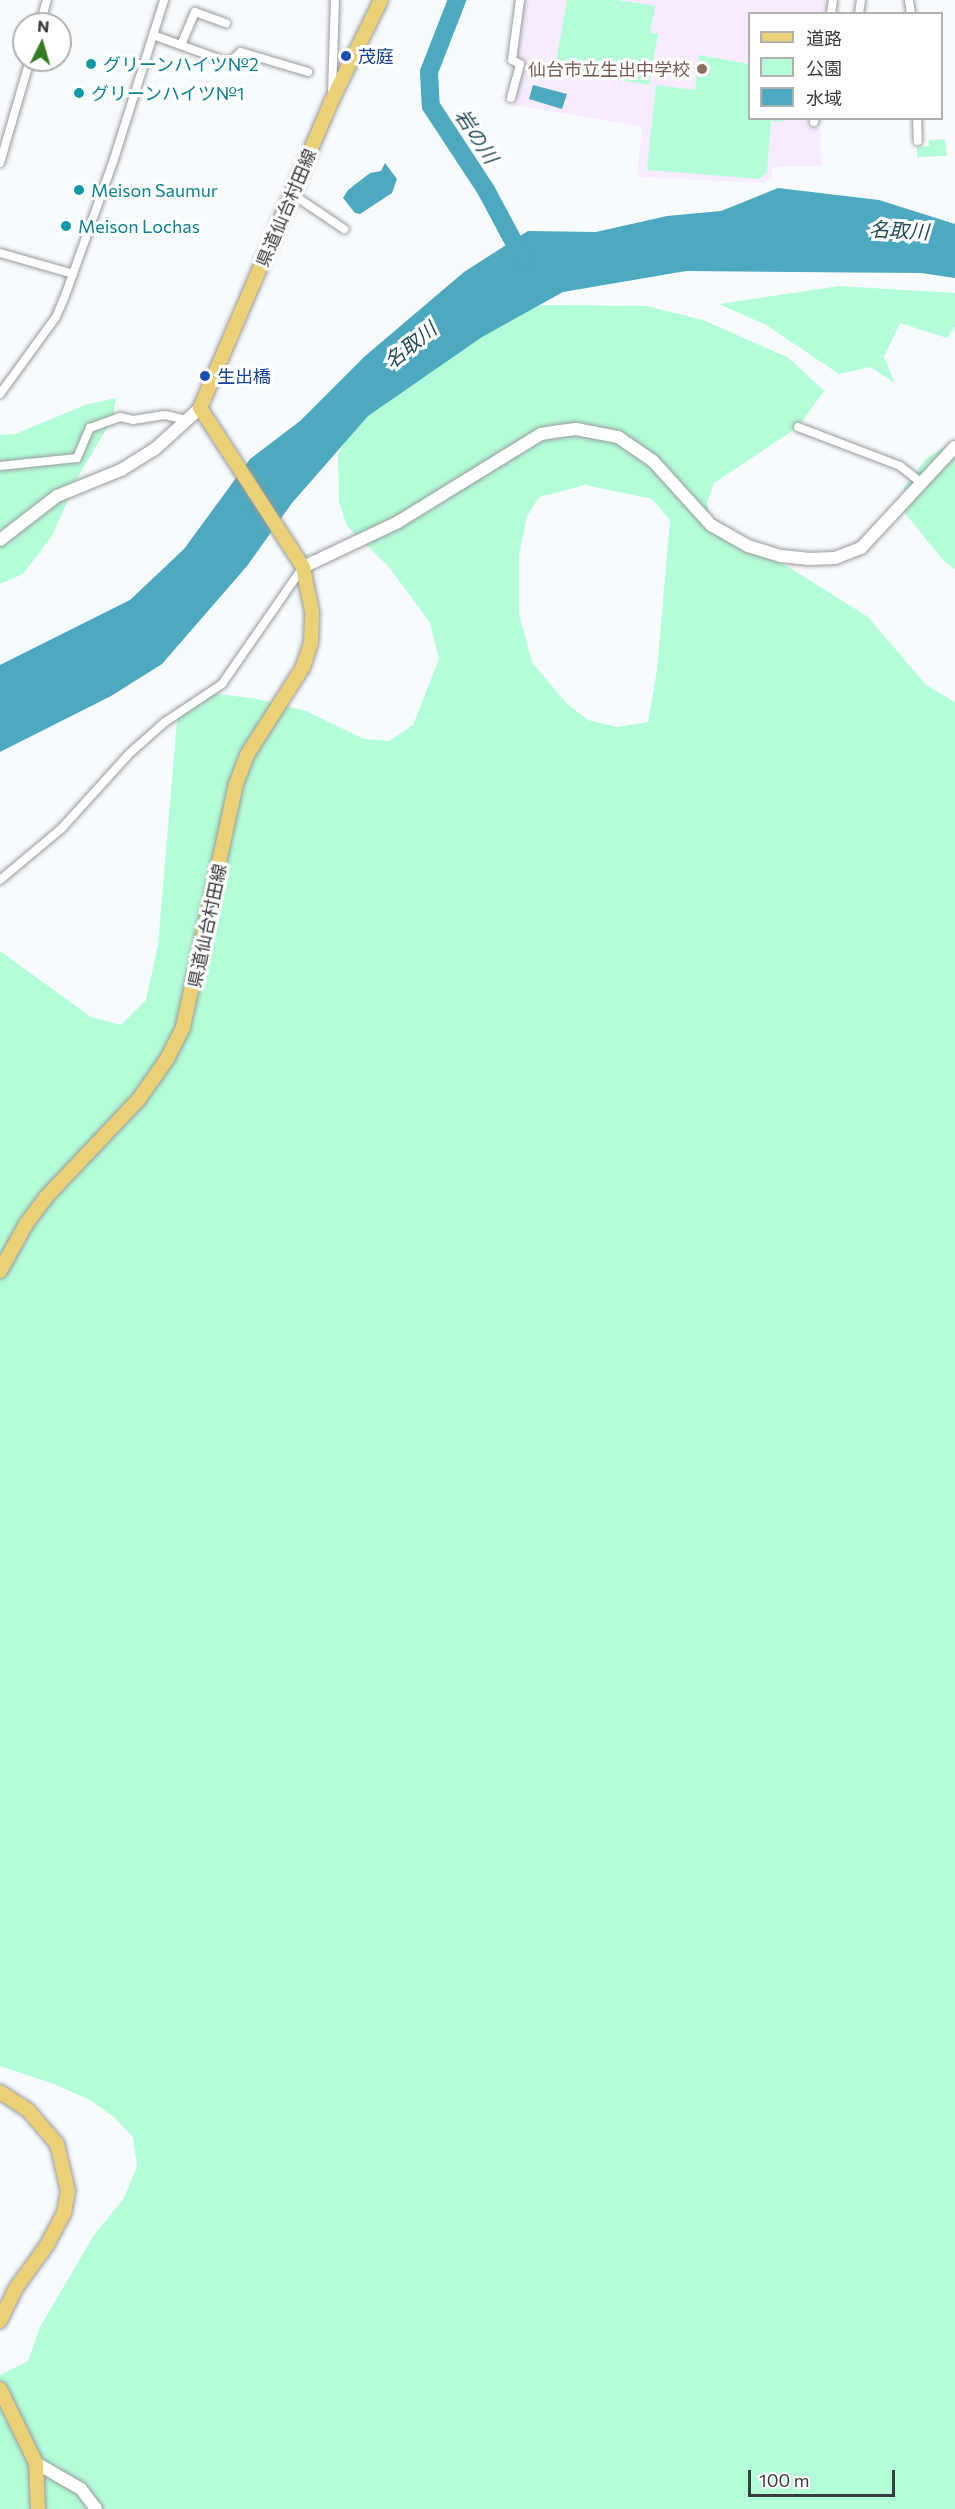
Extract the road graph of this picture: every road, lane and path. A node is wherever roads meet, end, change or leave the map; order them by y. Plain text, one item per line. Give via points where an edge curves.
1 (164, 0) edge
2 (335, 0) edge
3 (381, 0) edge
4 (520, 0) edge
5 (226, 23) dead end
6 (153, 35) junction
7 (181, 45) junction
8 (27, 72) edge
9 (308, 72) dead end
10 (511, 98) dead end
11 (332, 100) junction
12 (917, 120) edge
13 (918, 141) dead end
14 (0, 163) edge
15 (292, 194) junction
16 (344, 230) dead end
17 (0, 253) edge
18 (73, 274) junction
19 (4, 382) edge
20 (0, 394) edge
21 (202, 413) junction
22 (187, 420) junction
23 (798, 427) dead end
24 (955, 447) edge
25 (0, 466) edge
26 (922, 483) junction
27 (0, 540) edge
28 (303, 567) junction
29 (0, 880) edge
30 (0, 1271) edge
31 (0, 2092) edge
32 (0, 2321) edge
33 (0, 2389) edge
34 (36, 2463) junction
35 (38, 2509) edge
36 (96, 2509) edge

1 - 6 street
2 - 11 street
3 - 11 main road, 県道仙台村田線
4 - 10 street via 512,60 519,64
5 - 7 street via 195,12
6 - 7 street
6 - 18 street
7 - 9 street via 224,61 231,61 242,52
8 - 14 street
11 - 15 main road, 県道仙台村田線
12 - 13 street
15 - 16 street
15 - 21 main road, 県道仙台村田線
17 - 18 street
18 - 19 street via 56,317
19 - 20 street
21 - 22 street
21 - 28 main road, 県道仙台村田線
22 - 25 street via 165,415 134,420 120,417 90,428 77,458
22 - 27 street via 156,449 121,470 57,496
23 - 26 street via 900,466
24 - 26 street
26 - 28 street via 861,548 835,558 781,556 748,546 711,525 653,460 630,443 604,433 560,431 542,434 398,522
28 - 29 street via 222,684 147,738 61,829
28 - 30 main road, 県道仙台村田線 via 312,612 311,643 303,667 247,755 236,784 183,1027 167,1059 139,1099 46,1197
31 - 32 main road via 28,2110 57,2144 68,2191 56,2229 16,2288
33 - 34 main road
34 - 35 main road
34 - 36 street via 81,2489

